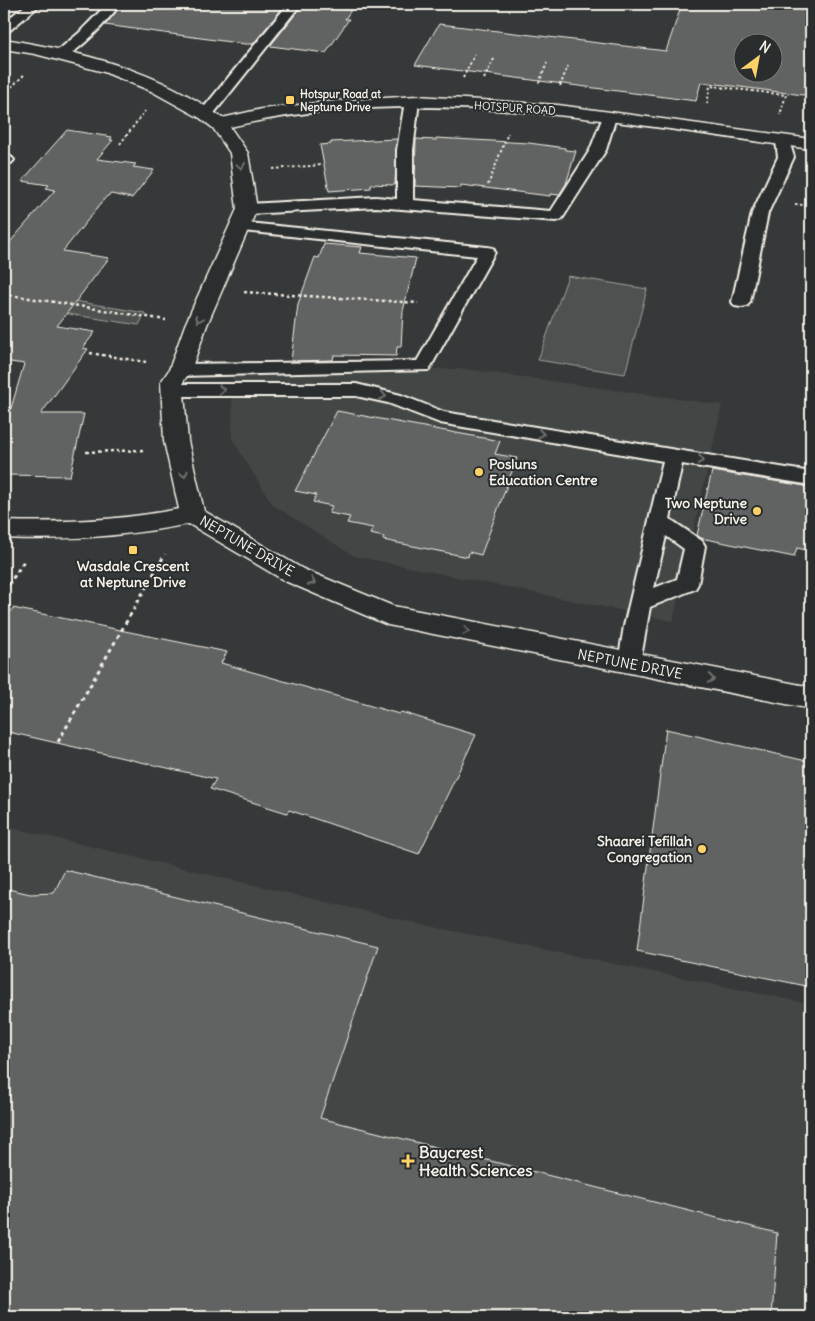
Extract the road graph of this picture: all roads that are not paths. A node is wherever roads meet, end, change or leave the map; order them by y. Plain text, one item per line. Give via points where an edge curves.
1 (35, 4) edge
2 (114, 4) edge
3 (124, 4) edge
4 (295, 4) edge
5 (4, 28) edge
6 (4, 44) edge
7 (65, 52) junction
8 (412, 101) junction
9 (609, 117) junction
10 (213, 119) junction
11 (780, 132) junction
12 (811, 144) edge
13 (405, 204) junction
14 (243, 218) junction
15 (741, 302) dead end
16 (180, 370) junction
17 (173, 390) junction
18 (674, 456) junction
19 (811, 478) edge
20 (193, 514) junction
21 (659, 521) junction
22 (4, 530) edge
23 (641, 602) junction
24 (628, 664) junction
25 (811, 698) edge

1 - 5 lane
2 - 7 lane
3 - 7 lane via 86,44
4 - 10 lane
6 - 7 street
7 - 10 street via 157,87
8 - 9 street, HOTSPUR ROAD via 558,110
8 - 10 street, HOTSPUR ROAD
8 - 13 lane via 405,150
9 - 11 street, HOTSPUR ROAD
9 - 13 lane via 598,150 556,216
10 -> 14 street via 239,153
11 - 12 street, HOTSPUR ROAD
11 - 15 lane via 786,157 760,213
13 - 14 lane via 376,202
14 -> 16 street, NEPTUNE DRIVE
14 - 16 lane via 487,252 423,366
16 - 17 street, NEPTUNE DRIVE via 172,382
17 -> 18 lane via 356,390 394,399 440,417
17 -> 20 street, NEPTUNE DRIVE via 176,440
18 -> 19 lane
18 - 21 lane
20 - 22 street via 145,524 46,531
20 -> 24 street, NEPTUNE DRIVE via 294,574 388,615
21 - 23 lane
21 - 23 lane via 695,546 687,584
23 - 24 lane
24 -> 25 street, NEPTUNE DRIVE

